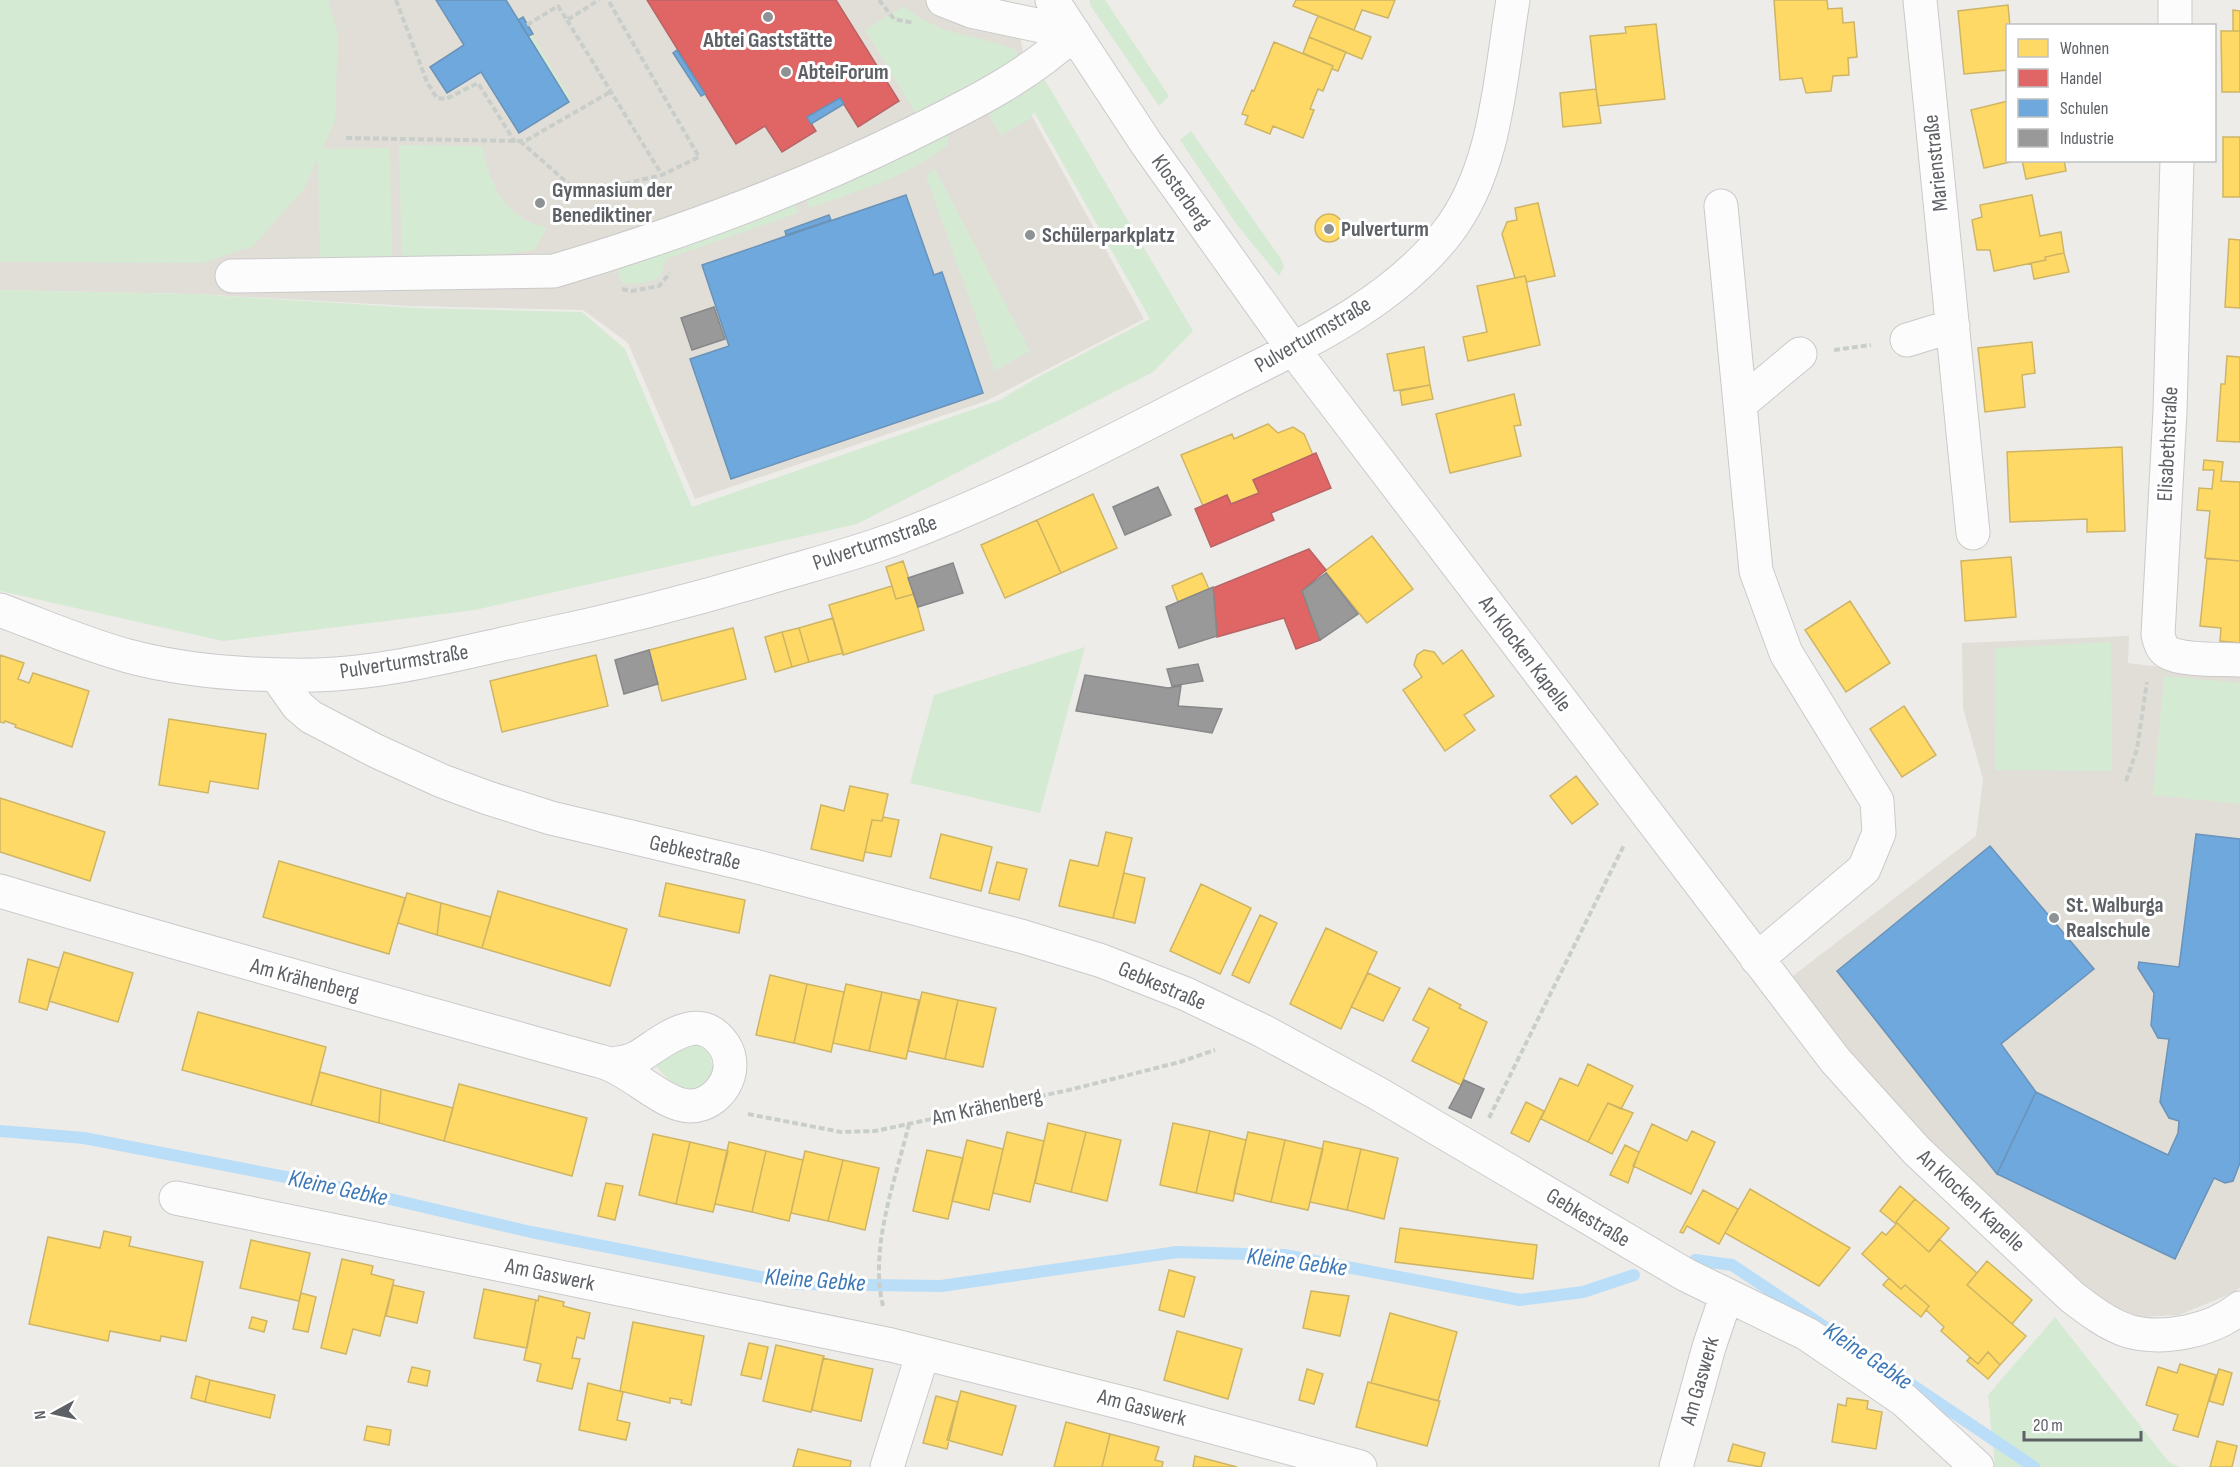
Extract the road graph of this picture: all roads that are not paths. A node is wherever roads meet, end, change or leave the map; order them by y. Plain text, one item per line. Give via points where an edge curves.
1 (943, 0) edge
2 (1052, 0) edge
3 (1513, 0) edge
4 (1920, 0) edge
5 (2175, 0) edge
6 (2175, 24) edge
7 (1074, 33) junction
8 (2176, 162) edge
9 (1721, 206) dead end
10 (232, 276) dead end
11 (1953, 326) junction
12 (1907, 340) road end
13 (1293, 349) junction
14 (1800, 354) road end
15 (1740, 404) junction
16 (1973, 533) dead end
17 (0, 610) edge
18 (2240, 660) edge
19 (276, 675) junction
20 (0, 891) edge
21 (1757, 959) junction
22 (611, 1064) junction
23 (176, 1198) dead end
24 (1726, 1296) junction
25 (2240, 1308) edge
26 (923, 1353) junction
27 (887, 1467) edge
28 (1360, 1467) edge
29 (1676, 1467) edge
30 (1977, 1467) edge

1 - 7 street via 971,11
2 - 7 street, Klosterberg
3 - 13 street, Pulverturmstraße via 1487,149 1476,183 1450,230 1387,292
4 - 11 street, Marienstraße
5 - 6 street
7 - 10 street via 999,89 850,164 796,188 554,271
7 - 13 street, Klosterberg via 1146,143
8 - 18 street, Elisabethstraße via 2170,411 2158,635 2168,652
9 - 15 street
11 - 12 street
11 - 16 street, Marienstraße
13 - 19 street, Pulverturmstraße via 1048,472 935,523 848,555 619,618 421,662 358,672
13 - 21 street, An Klocken Kapelle
14 - 15 street
15 - 21 street via 1756,571 1786,653 1878,801 1880,833 1864,869
17 - 19 street, Pulverturmstraße via 87,644 150,662
19 - 24 street, Gebkestraße via 311,717 451,784 551,818 1024,937 1186,994 1263,1030 1471,1146 1614,1234
20 - 22 street, Am Krähenberg via 196,950
21 - 25 street, An Klocken Kapelle via 1880,1112 2096,1316 2146,1334 2174,1333 2216,1323
22 - 22 street, Am Krähenberg via 679,1104 706,1104 720,1094 730,1073 725,1046 706,1031 683,1030 665,1037 637,1058
23 - 26 street, Am Gaswerk
24 - 29 street, Am Gaswerk
24 - 30 street, Gebkestraße via 1807,1334 1862,1370 1904,1400
26 - 27 street
26 - 28 street, Am Gaswerk

